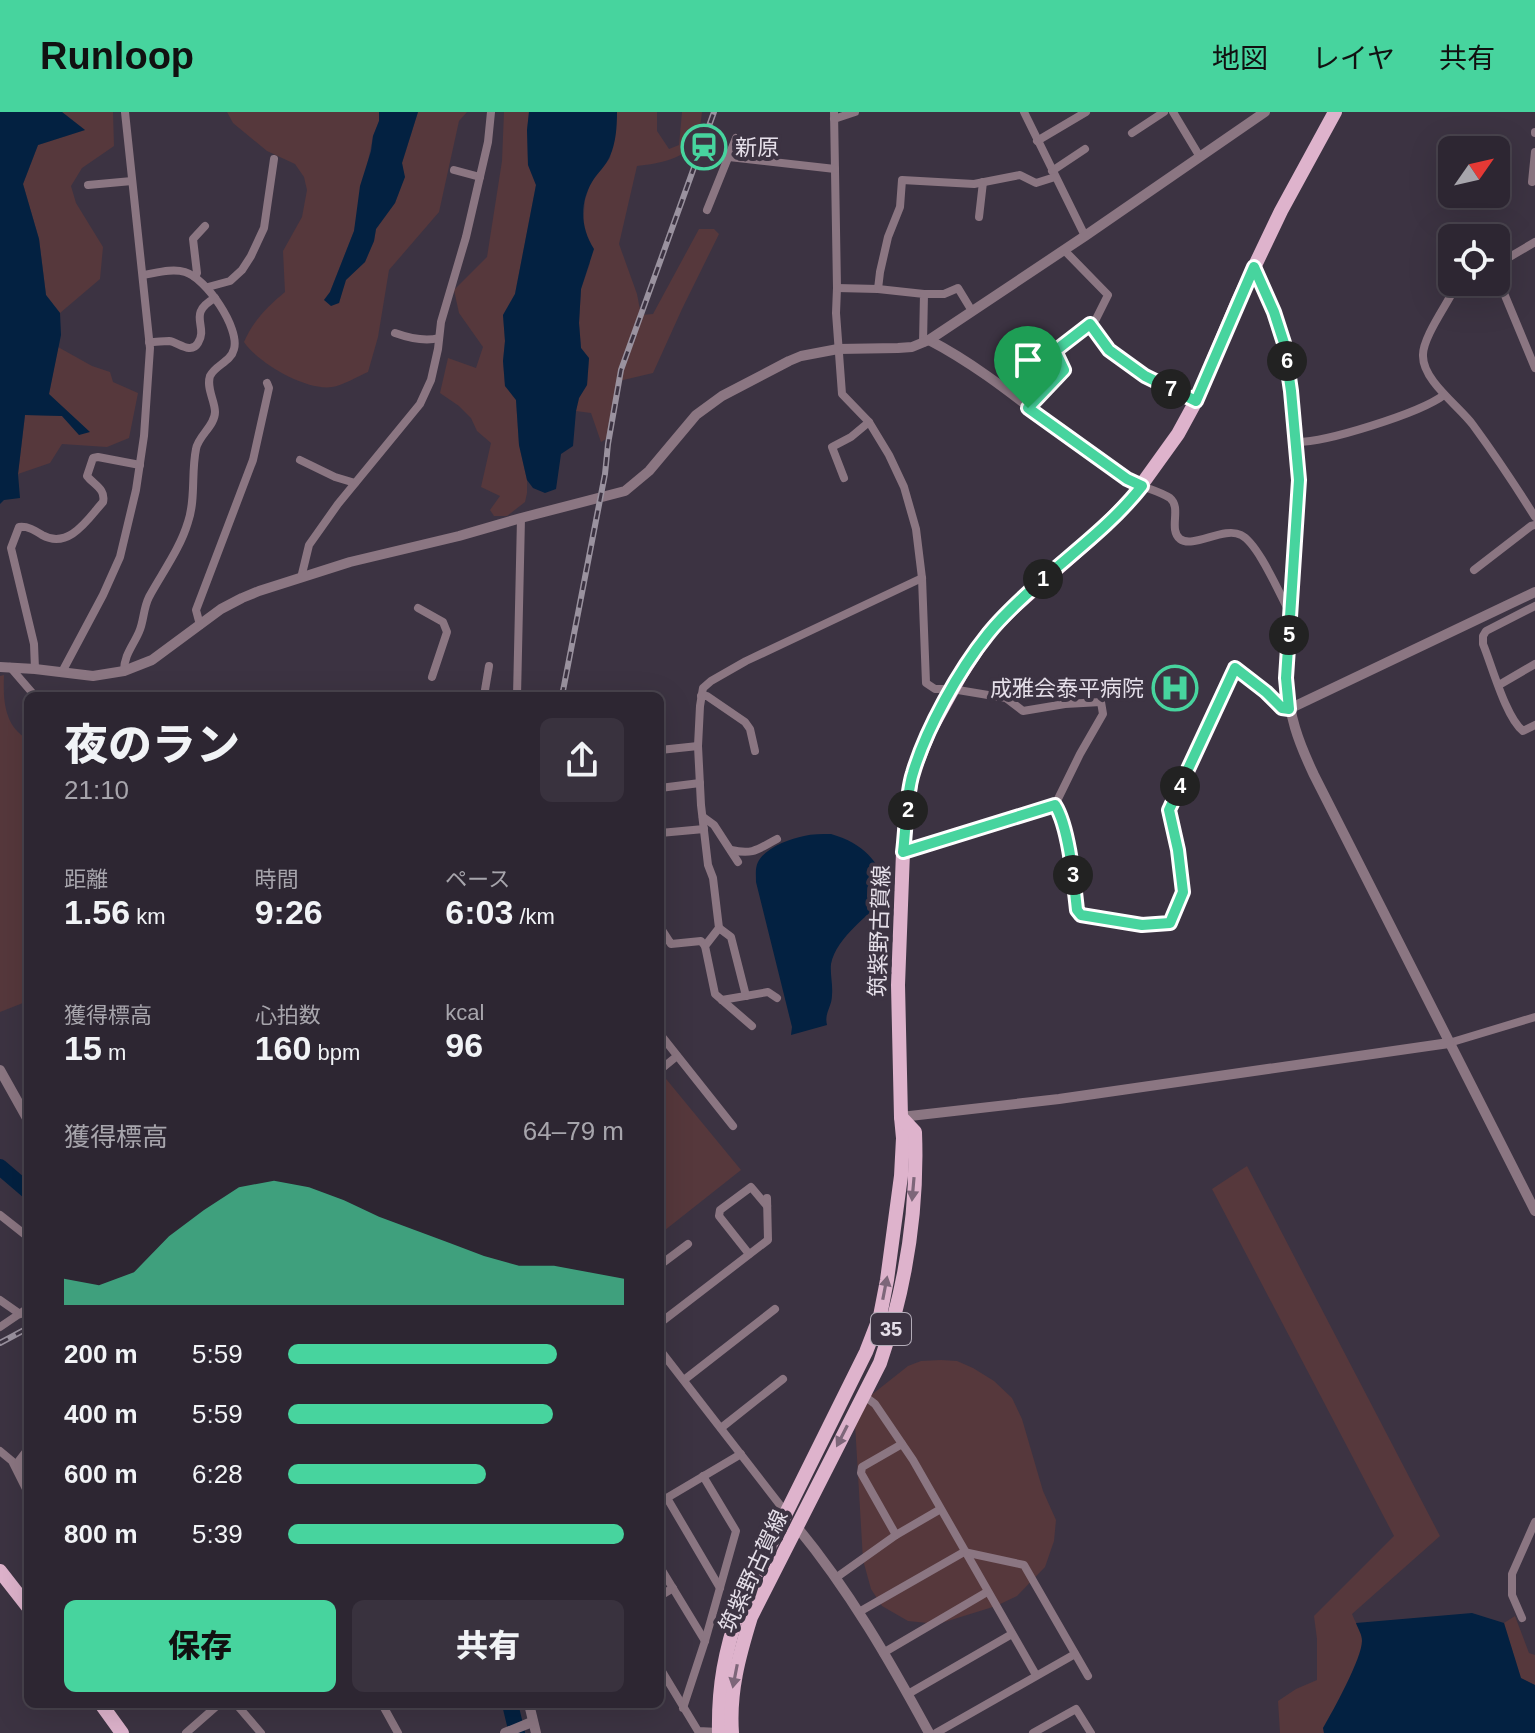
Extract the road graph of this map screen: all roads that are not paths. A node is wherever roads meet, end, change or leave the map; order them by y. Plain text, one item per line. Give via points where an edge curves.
1 (125, 112) edge
2 (491, 112) edge
3 (855, 112) edge
4 (1035, 112) edge
5 (1086, 112) edge
6 (1164, 112) edge
7 (1173, 112) edge
8 (1265, 112) edge
9 (1335, 112) edge
10 (834, 115) edge
11 (1026, 116) edge
12 (1132, 133) dead end
13 (736, 138) dead end
14 (1037, 141) junction
15 (1085, 149) dead end
16 (1535, 152) edge
17 (729, 157) junction
18 (1200, 157) junction
19 (274, 159) dead end
20 (835, 169) junction
21 (454, 170) dead end
22 (1053, 174) junction
23 (480, 177) junction
24 (132, 181) junction
25 (983, 182) junction
26 (1532, 182) dead end
27 (88, 185) dead end
28 (707, 210) dead end
29 (979, 217) dead end
30 (205, 226) dead end
31 (1085, 236) junction
32 (1535, 242) edge
33 (1064, 250) junction
34 (1510, 257) edge
35 (1254, 267) junction
36 (143, 275) junction
37 (195, 277) junction
38 (208, 287) junction
39 (837, 288) junction
40 (878, 289) junction
41 (924, 294) junction
42 (1450, 296) edge
43 (1505, 296) edge
44 (215, 298) junction
45 (972, 311) junction
46 (1090, 324) junction
47 (395, 333) dead end
48 (439, 338) junction
49 (149, 342) junction
50 (926, 342) junction
51 (838, 349) junction
52 (1535, 368) edge
53 (267, 383) dead end
54 (1444, 395) junction
55 (1196, 401) junction
56 (1028, 408) junction
57 (869, 422) junction
58 (1295, 442) junction
59 (300, 460) dead end
60 (140, 465) junction
61 (844, 478) dead end
62 (355, 483) junction
63 (1142, 486) junction
64 (1535, 517) edge
65 (521, 518) junction
66 (1535, 525) edge
67 (1474, 570) dead end
68 (301, 578) junction
69 (922, 578) junction
70 (1535, 592) edge
71 (1535, 606) edge
72 (418, 608) dead end
73 (1290, 614) junction
74 (200, 625) junction
75 (1535, 664) edge
76 (489, 666) dead end
77 (5, 667) edge
78 (35, 669) junction
79 (124, 671) junction
80 (62, 672) junction
81 (432, 677) dead end
82 (1499, 685) junction
83 (952, 689) junction
84 (31, 692) edge
85 (485, 692) edge
86 (517, 692) edge
87 (701, 696) junction
88 (1289, 709) junction
89 (1532, 726) edge
90 (1535, 738) edge
91 (698, 746) junction
92 (664, 750) edge
93 (755, 751) dead end
94 (700, 783) junction
95 (664, 788) edge
96 (1055, 805) junction
97 (703, 817) junction
98 (704, 829) junction
99 (664, 833) edge
100 (777, 839) dead end
101 (730, 850) junction
102 (903, 852) junction
103 (738, 862) dead end
104 (719, 928) junction
105 (664, 933) edge
106 (705, 946) junction
107 (746, 996) junction
108 (777, 998) dead end
109 (722, 1000) junction
110 (1535, 1017) edge
111 (752, 1026) dead end
112 (664, 1039) edge
113 (1449, 1043) junction
114 (677, 1056) junction
115 (664, 1067) edge
116 (0, 1070) edge
117 (24, 1113) edge
118 (901, 1117) junction
119 (733, 1126) dead end
120 (1535, 1211) edge
121 (0, 1215) edge
122 (24, 1234) edge
123 (688, 1244) dead end
124 (749, 1254) junction
125 (664, 1262) edge
126 (0, 1300) edge
127 (775, 1309) dead end
128 (24, 1311) edge
129 (664, 1320) edge
130 (0, 1327) edge
131 (664, 1355) edge
132 (783, 1379) dead end
133 (684, 1380) junction
134 (863, 1395) junction
135 (721, 1428) junction
136 (902, 1444) junction
137 (0, 1451) edge
138 (24, 1454) edge
139 (741, 1454) junction
140 (20, 1476) junction
141 (703, 1476) junction
142 (24, 1484) edge
143 (664, 1499) edge
144 (664, 1502) edge
145 (939, 1510) junction
146 (786, 1513) junction
147 (1535, 1522) edge
148 (797, 1527) junction
149 (896, 1535) junction
150 (964, 1552) junction
151 (0, 1571) edge
152 (664, 1573) edge
153 (837, 1577) junction
154 (673, 1588) junction
155 (720, 1588) junction
156 (987, 1592) junction
157 (664, 1594) edge
158 (24, 1602) edge
159 (859, 1612) junction
160 (1522, 1618) dead end
161 (1012, 1634) junction
162 (705, 1641) junction
163 (883, 1653) junction
164 (1075, 1654) junction
165 (664, 1675) edge
166 (1036, 1675) junction
167 (1088, 1676) dead end
168 (908, 1694) junction
169 (104, 1708) edge
170 (214, 1708) edge
171 (239, 1708) edge
172 (384, 1708) edge
173 (529, 1708) edge
174 (683, 1708) junction
175 (529, 1723) junction
176 (122, 1733) edge
177 (186, 1733) edge
178 (261, 1733) edge
179 (398, 1733) edge
180 (505, 1733) edge
181 (536, 1733) edge
182 (723, 1733) edge
183 (929, 1733) edge
184 (936, 1733) edge
185 (1033, 1733) edge
186 (1091, 1733) edge

1 - 24 street
2 - 23 street
3 - 10 street
4 - 11 street
5 - 14 street
6 - 12 street
7 - 18 street
8 - 18 street
9 - 35 main road, 筑紫野古賀線 / 35
10 - 20 street
11 - 14 street
13 - 17 street
14 - 22 street
15 - 22 street
16 - 26 street
17 - 20 street
17 - 28 street
18 - 31 street
19 - 38 street via 264,228 251,256 230,281
20 - 39 street
21 - 23 street
22 - 25 street via 1036,183 1020,175
22 - 31 street
23 - 48 street
24 - 27 street
24 - 36 street
25 - 29 street
25 - 40 street via 902,180
30 - 37 street via 193,239
31 - 33 street
32 - 34 street
33 - 45 street
33 - 46 street via 1108,295
35 - 55 main road, 筑紫野古賀線 / 35
35 - 58 street via 1284,343
36 - 37 street via 174,270
36 - 49 street
37 - 38 street
38 - 44 street
39 - 40 street
39 - 51 street
40 - 41 street
41 - 45 street via 958,288
41 - 50 street
42 - 54 street via 1422,358
43 - 52 street
44 - 49 street via 201,310 200,338 194,347
44 - 79 street via 235,348 209,378 214,417 196,447 189,522 143,610
45 - 50 street
46 - 55 street via 1109,350 1145,376
46 - 56 street via 1055,351 1064,370
47 - 48 street
48 - 62 street via 420,404
49 - 60 street
50 - 51 street
50 - 56 street via 982,373
51 - 57 street via 842,394
51 - 65 street via 801,356 722,396 696,415 625,491
53 - 74 street via 253,460 196,610
54 - 58 street via 1374,424
54 - 64 street via 1470,421
55 - 63 main road, 筑紫野古賀線 / 35
56 - 63 street
57 - 61 street via 832,447
57 - 69 street via 904,487
58 - 73 street via 1299,480
59 - 62 street
60 - 78 street via 93,458 87,476 105,495 72,535 49,539 19,527 11,548
60 - 80 street via 120,557
62 - 68 street via 309,545
63 - 73 street via 1170,498 1179,538 1187,542 1240,534 1254,546
63 - 83 main road, 筑紫野古賀線 / 35 via 988,633
65 - 68 street
65 - 86 street
66 - 67 street
68 - 74 street via 242,598
69 - 83 street via 926,683
69 - 87 street via 727,671 703,688
70 - 88 street
71 - 82 street via 1483,636
72 - 81 street via 443,622 447,632
73 - 88 street
74 - 79 street via 152,660
75 - 82 street
76 - 85 street
77 - 78 street
77 - 84 street
78 - 80 street
79 - 80 street via 93,676
82 - 89 street via 1518,727 1523,731
83 - 96 street via 1006,698 1023,711 1101,702 1103,714
83 - 102 main road, 筑紫野古賀線 / 35 via 912,775
87 - 91 street
87 - 93 street via 745,722
88 - 96 street via 1235,668 1169,810 1183,892 1170,923 1142,925 1081,915
88 - 113 street via 1314,775
89 - 90 street
91 - 92 street
91 - 94 street
94 - 95 street
94 - 97 street
96 - 102 street
97 - 98 street
97 - 101 street
98 - 99 street
98 - 104 street
100 - 101 street via 746,854
101 - 103 street
102 - 118 main road, 筑紫野古賀線 / 35
104 - 106 street
104 - 107 street via 731,937
105 - 106 street via 671,944 701,941
106 - 109 street via 715,994
107 - 108 street via 768,992
107 - 109 street
109 - 111 street
110 - 113 street
112 - 114 street
113 - 118 street
113 - 120 street
114 - 115 street
114 - 119 street
116 - 117 street
118 -> 134 main road, 筑紫野古賀線 / 35 via 915,1132 909,1246 891,1330
146 -> 118 main road, 筑紫野古賀線 / 35 via 880,1316 901,1176
121 - 122 street
123 - 125 street
124 - 124 street via 768,1240 767,1202 751,1187 719,1216
124 - 129 street
126 - 128 street
127 - 133 street
128 - 130 street
131 - 133 street
132 - 135 street
133 - 135 street
134 - 136 street
134 -> 148 main road, 筑紫野古賀線 / 35
135 - 139 street
136 - 145 street
136 - 149 street via 862,1467 861,1473
137 - 140 street
138 - 140 street via 18,1462
139 - 141 street
139 - 146 street
140 - 142 street
141 - 143 street
141 - 155 street via 736,1531
144 - 155 street
145 - 149 street
145 - 150 street
146 - 148 street
146 - 182 main road, 筑紫野古賀線 / 35 via 728,1642 719,1689
147 - 160 street via 1512,1574 1512,1595
148 - 153 street
148 -> 182 main road, 筑紫野古賀線 / 35 via 751,1617
149 - 153 street
150 - 156 street
150 - 159 street
150 - 164 street via 1024,1565
151 - 158 main road
152 - 154 street
153 - 159 street
154 - 157 street
154 - 162 street
155 - 162 street
156 - 161 street
156 - 163 street
159 - 163 street
161 - 166 street
161 - 168 street
162 - 174 street
163 - 168 street
164 - 166 street
164 - 167 street
165 - 174 street
166 - 184 street
168 - 183 street
169 - 176 main road
170 - 177 street
171 - 178 street
172 - 179 street
173 - 175 street
174 - 182 street via 698,1731
175 - 180 street
175 - 181 street
185 - 186 street via 1076,1709

